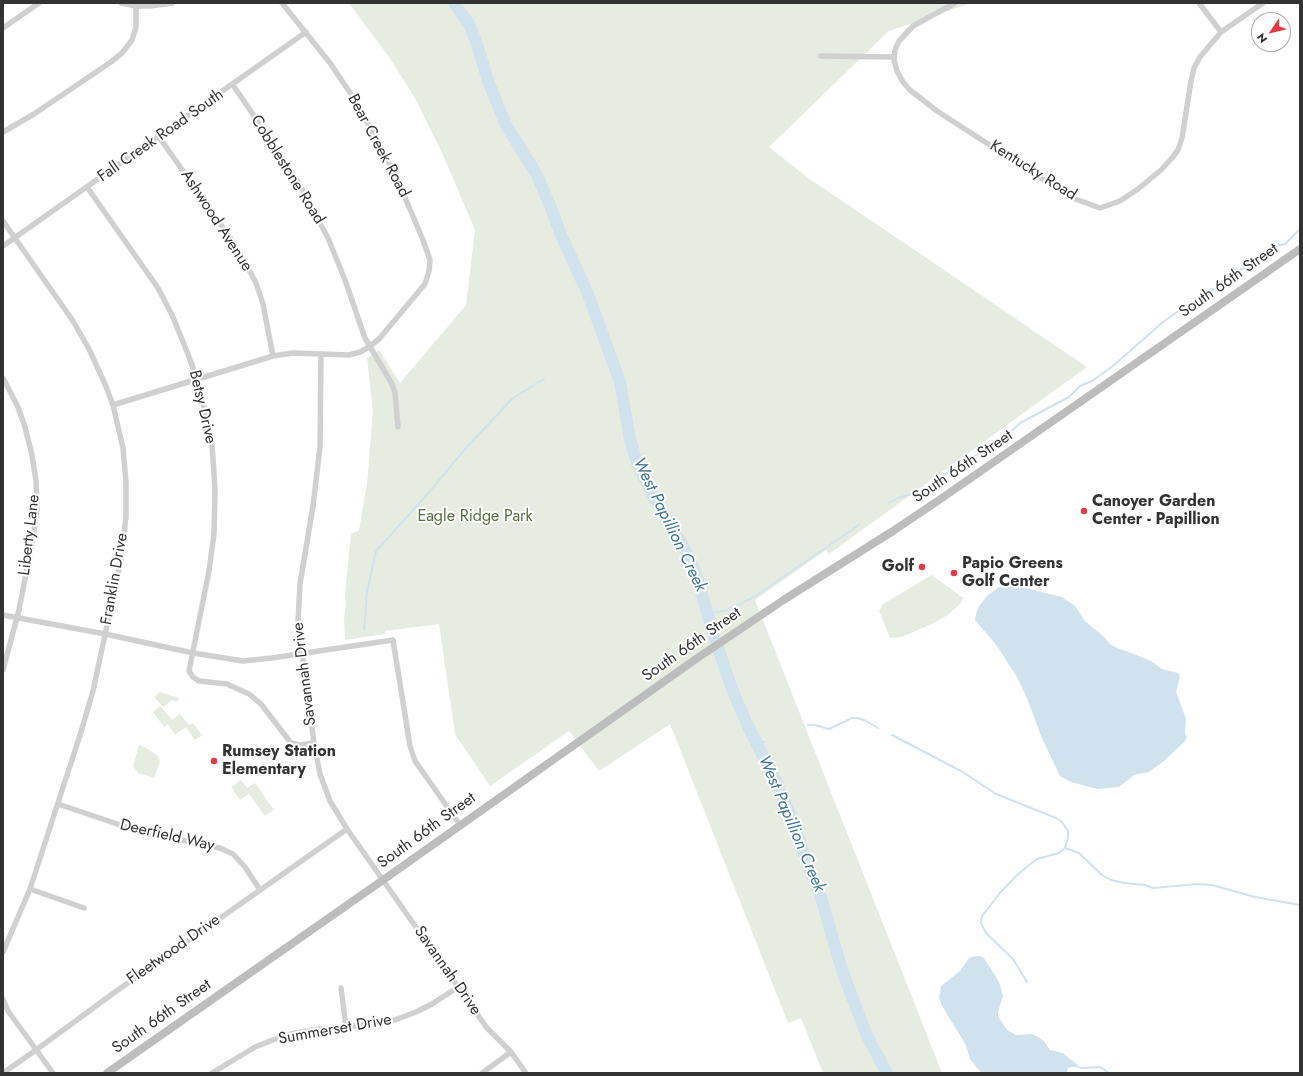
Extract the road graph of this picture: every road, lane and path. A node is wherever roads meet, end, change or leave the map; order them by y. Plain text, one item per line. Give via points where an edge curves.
1 (39, 3) edge
2 (120, 3) edge
3 (172, 3) edge
4 (282, 3) edge
5 (955, 3) edge
6 (1199, 3) edge
7 (1262, 3) edge
8 (136, 6) junction
9 (3, 28) edge
10 (306, 32) junction
11 (1222, 32) junction
12 (821, 56) dead end
13 (894, 57) junction
14 (232, 85) junction
15 (3, 132) edge
16 (159, 137) junction
17 (87, 187) junction
18 (3, 221) edge
19 (15, 238) junction
20 (3, 246) edge
21 (1300, 249) edge
22 (369, 347) junction
23 (321, 354) junction
24 (273, 356) junction
25 (3, 378) edge
26 (197, 380) junction
27 (113, 405) junction
28 (398, 428) dead end
29 (3, 614) edge
30 (18, 618) junction
31 (105, 634) junction
32 (193, 653) junction
33 (302, 654) junction
34 (3, 670) edge
35 (314, 743) junction
36 (58, 804) junction
37 (460, 825) junction
38 (347, 829) junction
39 (383, 880) junction
40 (30, 889) junction
41 (260, 890) junction
42 (84, 908) dead end
43 (3, 952) edge
44 (458, 987) junction
45 (342, 988) dead end
46 (3, 999) edge
47 (346, 1027) junction
48 (36, 1050) junction
49 (511, 1052) junction
50 (3, 1073) edge
51 (52, 1073) edge
52 (107, 1073) edge
53 (212, 1073) edge
54 (482, 1073) edge
55 (526, 1073) edge

1 - 9 street
2 - 8 street
3 - 8 street
4 - 10 street, Bear Creek Road
5 - 13 street via 913,26 899,41
6 - 11 street
7 - 11 street, Kentucky Road
8 - 15 street via 136,27 132,40 122,53 34,114
10 - 14 street, Fall Creek Road South
10 - 22 street, Bear Creek Road via 353,97 377,140 398,181 430,260 425,284 379,339
11 - 13 street, Kentucky Road via 1200,57 1194,68 1185,126 1178,150 1161,170 1138,189 1120,201 1100,208 1070,197 937,112 903,82
12 - 13 street
14 - 16 street, Fall Creek Road South
14 - 22 street, Cobblestone Road via 286,163 328,238
16 - 17 street, Fall Creek Road South
16 - 24 street, Ashwood Avenue via 231,239 256,283 263,304
17 - 19 street, Fall Creek Road South
17 - 26 street, Betsy Drive via 158,288 172,315
18 - 19 street, Franklin Drive
19 - 20 street, Fall Creek Road South
19 - 27 street, Franklin Drive via 73,321 89,349
21 - 37 street, South 66th Street via 945,496 696,659
22 - 23 street via 349,355
22 - 28 street, Cobblestone Road via 392,384
23 - 24 street via 293,353
23 - 33 street, Savannah Drive via 320,447 300,584 298,622
24 - 26 street
25 - 30 street, Liberty Lane via 26,427 36,481 37,509
26 - 27 street
26 - 32 street, Betsy Drive via 212,445 215,490 209,571
27 - 31 street, Franklin Drive via 123,448 126,516
29 - 30 street
30 - 31 street
30 - 34 street, Liberty Lane
31 - 32 street
31 - 36 street, Franklin Drive via 93,691
32 - 33 street via 243,661
32 - 35 street, Betsy Drive via 189,671 199,681 227,684 249,694 261,704 291,743
33 - 35 street, Savannah Drive
33 - 37 street via 393,640 410,746 415,761
35 - 38 street, Savannah Drive via 320,774 330,801
36 - 40 street, Franklin Drive
36 - 41 street, Deerfield Way via 138,831 220,848 233,854
37 - 39 street, South 66th Street
38 - 39 street, Savannah Drive
38 - 41 street, Fleetwood Drive
39 - 44 street, Savannah Drive
39 - 52 street, South 66th Street
40 - 42 street
40 - 43 street, Franklin Drive
41 - 48 street, Fleetwood Drive
44 - 47 street, Summerset Drive via 432,1004 395,1020
44 - 49 street, Savannah Drive via 487,1028
45 - 47 street
46 - 48 street via 8,1011
47 - 53 street, Summerset Drive via 319,1029 278,1038 254,1047
48 - 50 street, Fleetwood Drive
48 - 51 street
49 - 54 street
49 - 55 street, Savannah Drive

